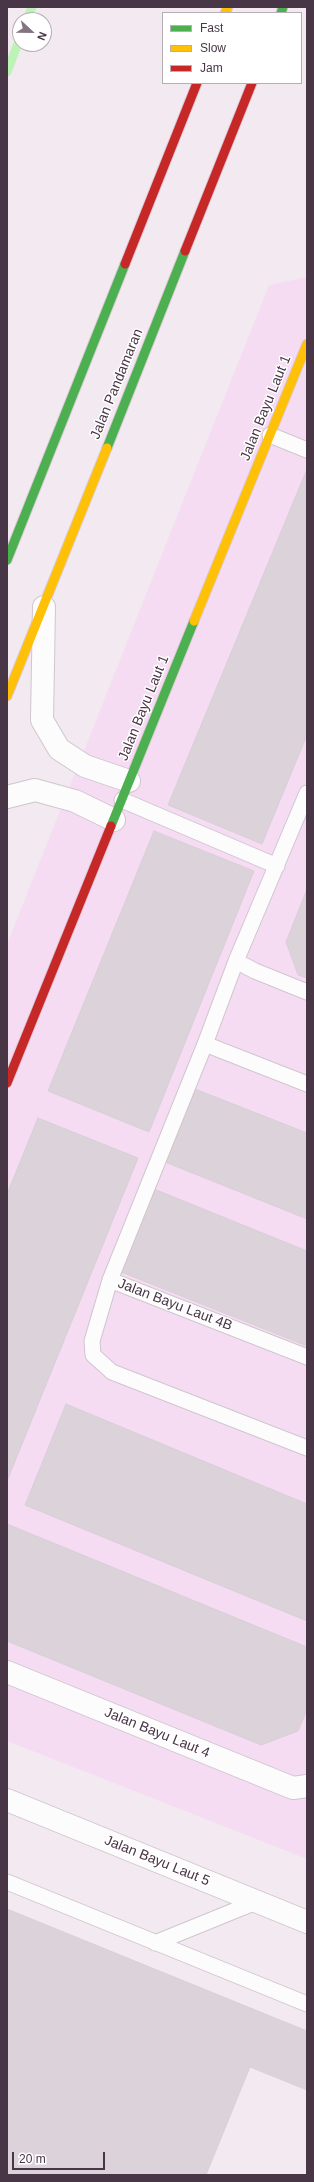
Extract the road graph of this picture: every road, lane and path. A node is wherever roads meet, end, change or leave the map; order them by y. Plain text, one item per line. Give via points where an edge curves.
1 (197, 84) edge
2 (252, 84) edge
3 (307, 344) edge
4 (270, 435) junction
5 (307, 450) edge
6 (7, 560) edge
7 (44, 607) junction
8 (7, 696) edge
9 (307, 793) edge
10 (7, 797) edge
11 (122, 800) junction
12 (277, 866) junction
13 (236, 961) junction
14 (307, 992) edge
15 (205, 1044) junction
16 (7, 1083) edge
17 (307, 1084) edge
18 (110, 1280) junction
19 (307, 1357) edge
20 (307, 1448) edge
21 (7, 1672) edge
22 (307, 1786) edge
23 (7, 1800) edge
24 (7, 1882) edge
25 (256, 1902) junction
26 (307, 1922) edge
27 (156, 1943) junction
28 (307, 2004) edge

1 - 6 main road
2 - 7 main road, Jalan Pandamaran
3 - 4 main road, Jalan Bayu Laut 1
4 - 5 lane
4 - 11 main road, Jalan Bayu Laut 1
7 - 8 main road, Jalan Pandamaran
7 - 11 street via 42,720 59,750 85,766
9 - 12 lane
10 - 11 street via 35,790 75,801
11 - 12 lane
11 - 16 main road, Jalan Bayu Laut 1
12 - 13 lane
13 - 14 lane
13 - 15 lane
15 - 17 lane
15 - 18 lane
18 - 19 lane, Jalan Bayu Laut 4B
18 - 20 lane, Jalan Bayu Laut 4B via 92,1341 93,1355 112,1372
21 - 22 street, Jalan Bayu Laut 4 via 293,1788
23 - 25 street, Jalan Bayu Laut 5
24 - 27 lane
25 - 26 street, Jalan Bayu Laut 5
25 - 27 lane
27 - 28 lane

